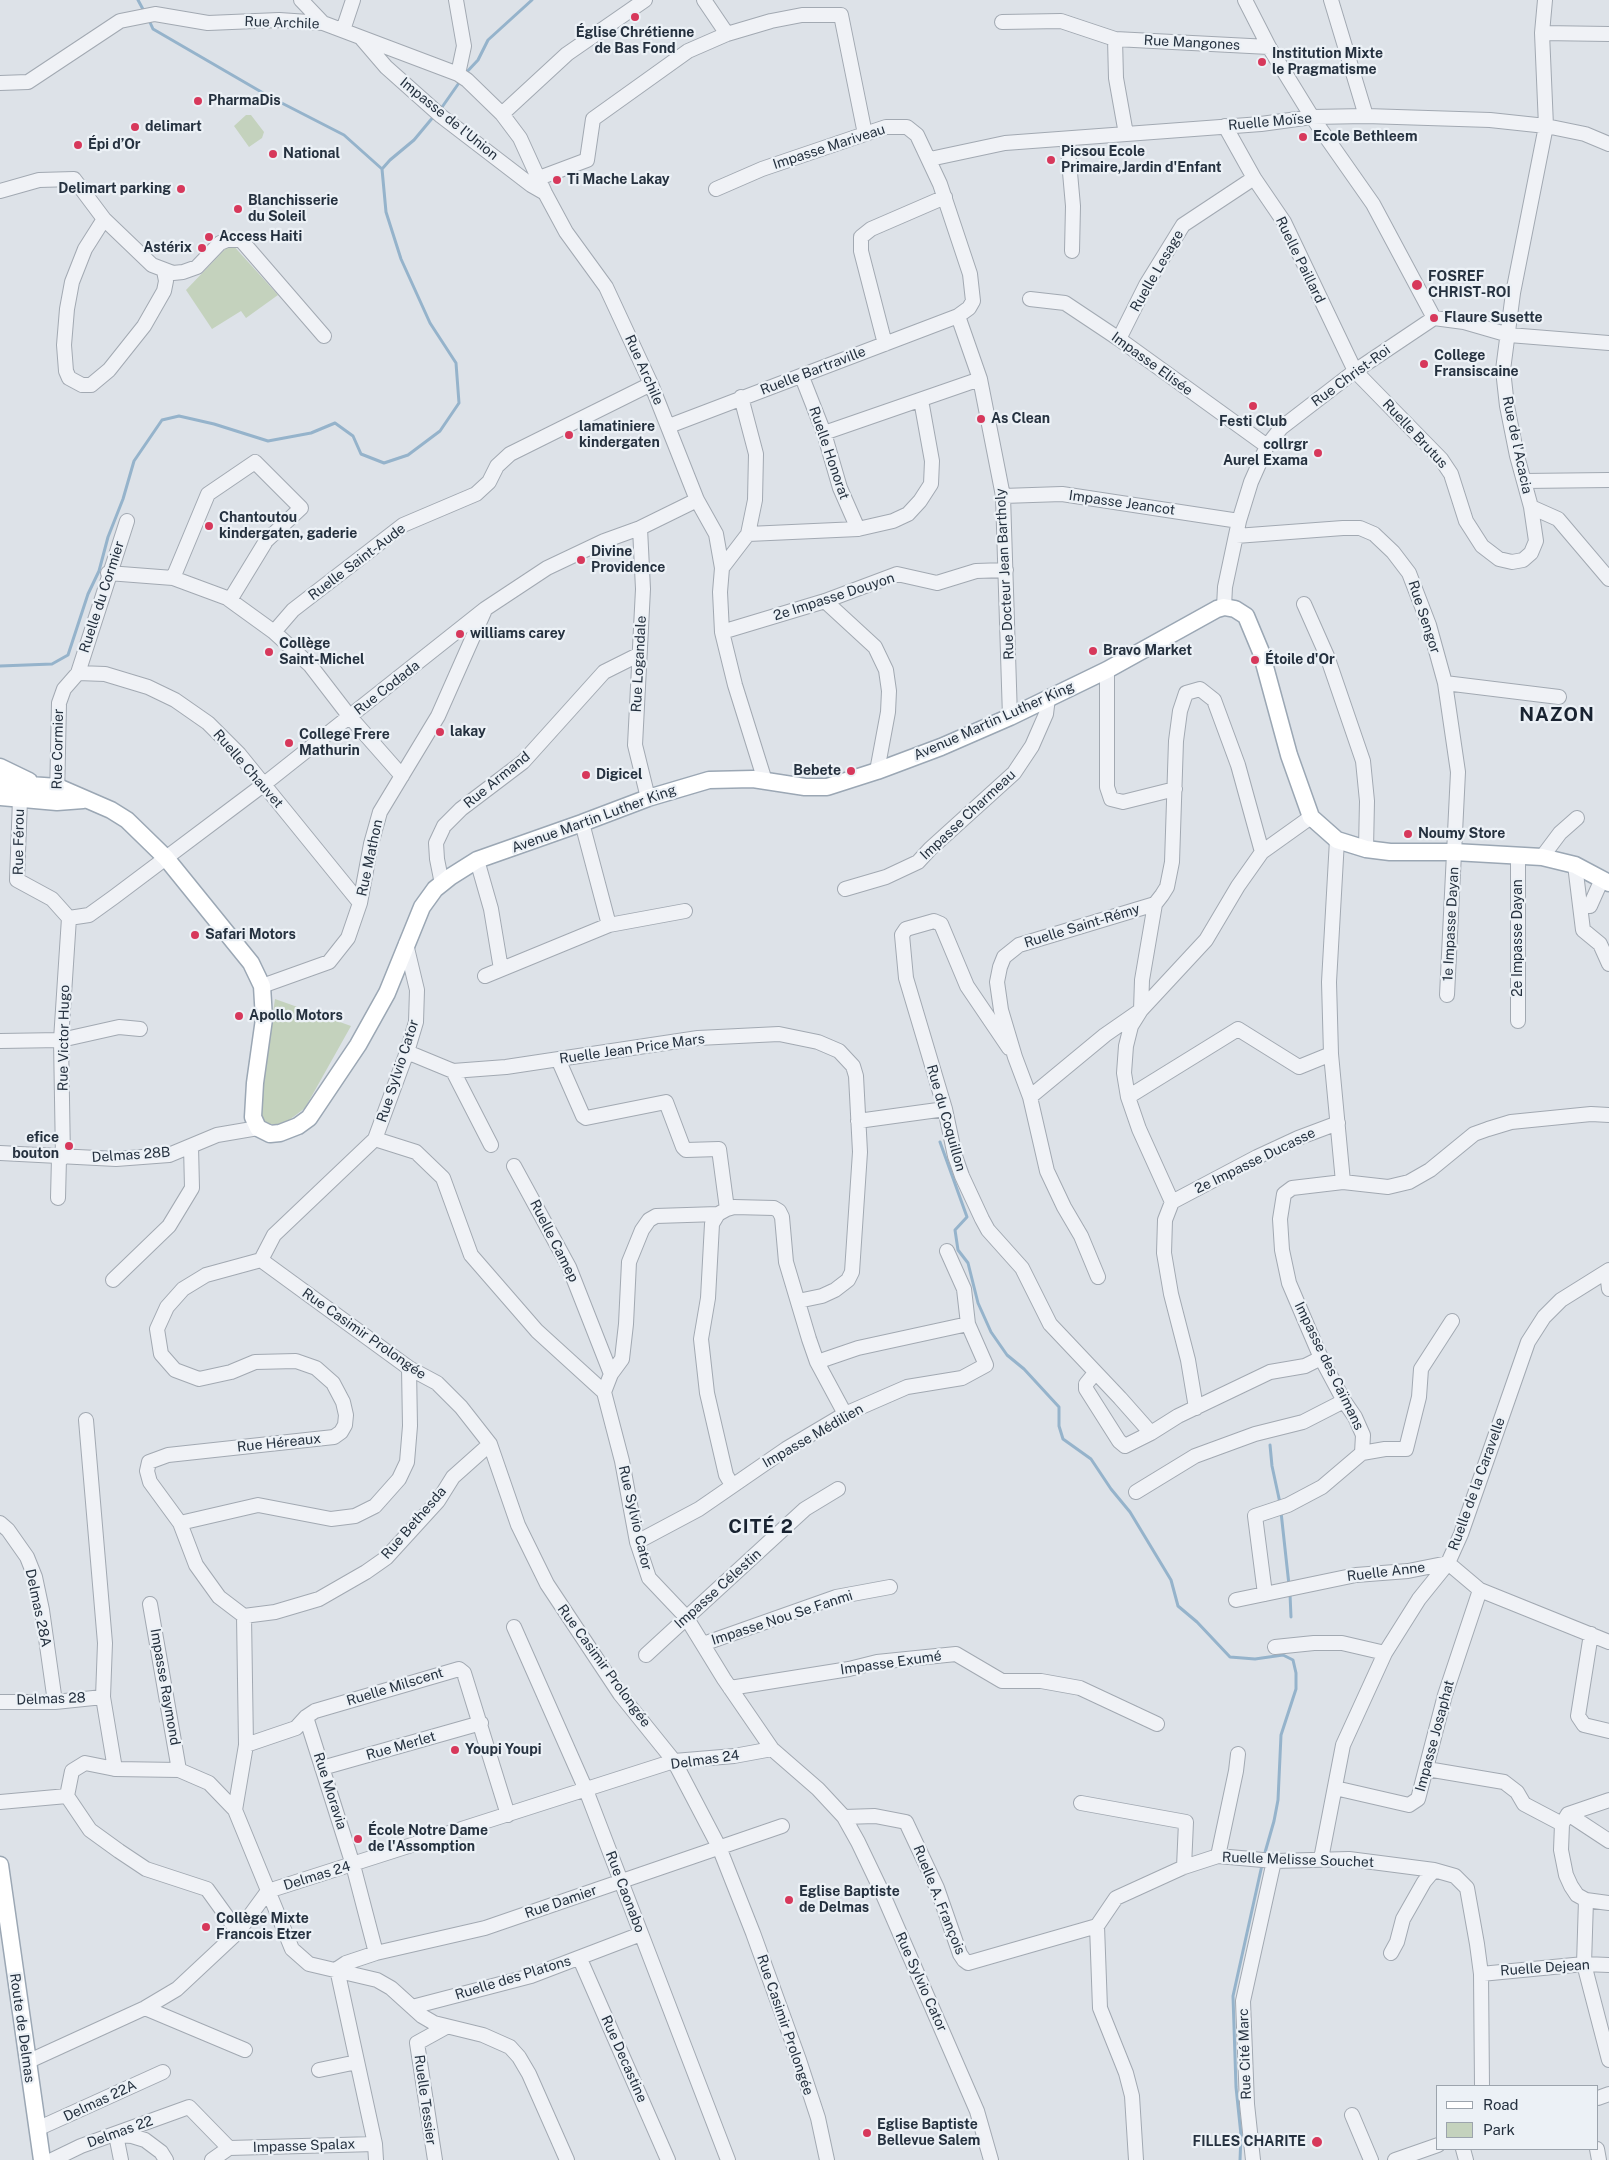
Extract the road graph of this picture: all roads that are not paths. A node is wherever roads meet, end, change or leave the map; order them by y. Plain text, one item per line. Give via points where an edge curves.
1 (301, 0) edge
2 (353, 0) edge
3 (456, 0) edge
4 (645, 0) edge
5 (704, 0) edge
6 (1246, 0) edge
7 (1331, 0) edge
8 (1545, 0) edge
9 (1002, 22) dead end
10 (323, 23) junction
11 (343, 30) junction
12 (1542, 33) junction
13 (727, 34) junction
14 (1609, 34) edge
15 (360, 36) junction
16 (1115, 39) junction
17 (1269, 47) junction
18 (462, 76) junction
19 (0, 83) edge
20 (502, 114) junction
21 (1366, 116) junction
22 (1312, 118) junction
23 (1225, 126) junction
24 (1546, 126) junction
25 (865, 134) junction
26 (1126, 134) junction
27 (1067, 139) junction
28 (1609, 144) edge
29 (930, 159) junction
30 (539, 178) junction
31 (1254, 178) junction
32 (716, 189) dead end
33 (0, 190) edge
34 (545, 193) junction
35 (945, 197) junction
36 (104, 219) junction
37 (1072, 251) dead end
38 (164, 271) junction
39 (1030, 299) dead end
40 (958, 316) junction
41 (1434, 318) junction
42 (1508, 335) junction
43 (324, 336) dead end
44 (1119, 339) junction
45 (1609, 343) edge
46 (885, 344) junction
47 (1355, 371) junction
48 (802, 377) junction
49 (980, 379) junction
50 (651, 384) junction
51 (741, 397) junction
52 (920, 400) junction
53 (669, 426) junction
54 (824, 433) junction
55 (1267, 446) junction
56 (1609, 480) edge
57 (1524, 481) junction
58 (1003, 496) junction
59 (697, 500) junction
60 (1531, 507) junction
61 (127, 521) dead end
62 (1239, 521) junction
63 (640, 528) junction
64 (858, 529) junction
65 (748, 534) junction
66 (1236, 536) junction
67 (722, 568) junction
68 (1006, 570) junction
69 (108, 573) junction
70 (173, 578) junction
71 (1609, 579) edge
72 (230, 600) junction
73 (825, 601) junction
74 (1304, 604) dead end
75 (1224, 607) junction
76 (485, 609) junction
77 (274, 632) junction
78 (722, 632) junction
79 (638, 655) junction
80 (1107, 670) junction
81 (78, 673) junction
82 (1445, 683) junction
83 (1559, 697) dead end
84 (1048, 698) junction
85 (350, 717) junction
86 (1010, 717) junction
87 (0, 767) edge
88 (877, 771) junction
89 (402, 776) junction
90 (765, 780) junction
91 (0, 783) edge
92 (262, 785) junction
93 (50, 790) junction
94 (1174, 790) junction
95 (648, 798) junction
96 (8, 801) edge
97 (1311, 817) junction
98 (1577, 818) dead end
99 (582, 823) junction
100 (1337, 840) junction
101 (1366, 849) junction
102 (1262, 852) junction
103 (1454, 852) junction
104 (1518, 855) junction
105 (1542, 857) junction
106 (166, 858) junction
107 (477, 860) junction
108 (1576, 865) junction
109 (1606, 881) edge
110 (442, 884) junction
111 (845, 889) dead end
112 (360, 903) junction
113 (1154, 904) junction
114 (1590, 906) dead end
115 (686, 911) dead end
116 (69, 918) junction
117 (609, 925) junction
118 (406, 944) junction
119 (1609, 964) edge
120 (501, 969) junction
121 (485, 976) dead end
122 (262, 986) junction
123 (1447, 996) dead end
124 (1140, 1010) junction
125 (1518, 1021) dead end
126 (140, 1029) dead end
127 (62, 1040) junction
128 (0, 1041) edge
129 (407, 1052) junction
130 (1331, 1054) junction
131 (1015, 1056) junction
132 (558, 1059) junction
133 (453, 1071) junction
134 (1030, 1097) junction
135 (1128, 1097) junction
136 (945, 1109) junction
137 (1609, 1115) edge
138 (858, 1121) junction
139 (1338, 1123) junction
140 (258, 1128) junction
141 (375, 1139) junction
142 (491, 1145) dead end
143 (191, 1146) junction
144 (0, 1153) edge
145 (61, 1158) junction
146 (514, 1166) dead end
147 (1343, 1182) junction
148 (58, 1198) dead end
149 (1172, 1202) junction
150 (722, 1212) junction
151 (947, 1251) dead end
152 (261, 1260) junction
153 (1608, 1271) edge
154 (1098, 1277) dead end
155 (113, 1280) dead end
156 (1609, 1289) edge
157 (798, 1301) junction
158 (1452, 1321) dead end
159 (968, 1324) junction
160 (1321, 1358) junction
161 (817, 1362) junction
162 (409, 1368) junction
163 (1094, 1373) junction
164 (610, 1374) junction
165 (604, 1392) junction
166 (1344, 1401) junction
167 (1196, 1408) junction
168 (845, 1414) junction
169 (86, 1420) dead end
170 (1151, 1433) junction
171 (490, 1444) junction
172 (1362, 1453) junction
173 (732, 1485) junction
174 (838, 1488) dead end
175 (1136, 1492) dead end
176 (0, 1523) edge
177 (180, 1523) junction
178 (637, 1542) junction
179 (1448, 1563) junction
180 (890, 1586) dead end
181 (1480, 1590) junction
182 (1265, 1594) junction
183 (1236, 1600) dead end
184 (150, 1604) dead end
185 (244, 1616) junction
186 (686, 1617) junction
187 (514, 1627) dead end
188 (1590, 1634) junction
189 (1609, 1642) edge
190 (703, 1644) junction
191 (1275, 1648) dead end
192 (1385, 1653) junction
193 (646, 1655) dead end
194 (730, 1688) junction
195 (103, 1697) junction
196 (0, 1702) edge
197 (55, 1702) junction
198 (306, 1717) junction
199 (481, 1723) junction
200 (1157, 1724) dead end
201 (1609, 1731) edge
202 (246, 1745) junction
203 (772, 1750) junction
204 (1238, 1754) dead end
205 (674, 1761) junction
206 (322, 1768) junction
207 (115, 1769) junction
208 (1427, 1769) junction
209 (179, 1770) junction
210 (1334, 1788) junction
211 (586, 1790) junction
212 (67, 1796) junction
213 (1609, 1800) edge
214 (0, 1802) edge
215 (1082, 1803) dead end
216 (235, 1810) junction
217 (508, 1815) junction
218 (844, 1817) junction
219 (1565, 1819) junction
220 (782, 1826) dead end
221 (1609, 1840) edge
222 (719, 1847) junction
223 (1218, 1856) junction
224 (1322, 1859) junction
225 (1268, 1860) junction
226 (0, 1865) edge
227 (353, 1865) junction
228 (1184, 1867) junction
229 (1434, 1870) junction
230 (621, 1881) junction
231 (268, 1891) junction
232 (1586, 1900) junction
233 (1609, 1903) edge
234 (2, 1905) edge
235 (1097, 1926) junction
236 (238, 1932) junction
237 (641, 1934) junction
238 (1391, 1952) dead end
239 (376, 1953) junction
240 (580, 1958) junction
241 (1584, 1964) junction
242 (1609, 1965) edge
243 (337, 1969) junction
244 (1481, 1974) junction
245 (145, 2008) junction
246 (412, 2008) junction
247 (446, 2027) junction
248 (245, 2050) dead end
249 (1609, 2060) edge
250 (26, 2062) junction
251 (357, 2062) junction
252 (319, 2070) dead end
253 (162, 2072) dead end
254 (1482, 2085) edge
255 (1352, 2115) dead end
256 (37, 2129) junction
257 (116, 2134) junction
258 (375, 2144) junction
259 (1436, 2146) edge
260 (228, 2148) junction
261 (1399, 2159) edge
262 (42, 2160) edge
263 (52, 2160) edge
264 (121, 2160) edge
265 (166, 2160) edge
266 (212, 2160) edge
267 (376, 2160) edge
268 (434, 2160) edge
269 (567, 2160) edge
270 (668, 2160) edge
271 (728, 2160) edge
272 (828, 2160) edge
273 (991, 2160) edge
274 (1136, 2160) edge
275 (1253, 2160) edge
276 (1371, 2160) edge

1 - 10 street
2 - 11 street
3 - 18 street via 464,46
4 - 20 street via 567,54
5 - 13 street
6 - 17 street
7 - 21 street
8 - 12 street, Rue de l'Acacia
9 - 16 street, Rue Mangones via 1061,22
10 - 11 street, Rue Archile
10 - 19 street, Rue Archile via 279,20 208,23 155,14 120,21 28,82
11 - 15 street, Rue Archile
12 - 14 street
12 - 24 street, Rue de l'Acacia
13 - 25 street via 802,15 841,16
13 - 30 street via 688,51 593,119 587,160
15 - 18 street, Rue Archile
15 - 34 street, Impasse de l'Union via 386,67 437,112
16 - 17 street, Rue Mangones
16 - 26 street via 1116,78
17 - 22 street
18 - 20 street, Rue Archile
20 - 30 street, Rue Archile via 520,138
21 - 22 street, Ruelle Moïse
21 - 24 street, Ruelle Moïse via 1490,120
22 - 23 street, Ruelle Moïse
22 - 41 street via 1373,204
23 - 26 street, Ruelle Moïse
23 - 31 street, Ruelle Paillard
24 - 28 street, Ruelle Moïse via 1585,134
24 - 42 street, Rue de l'Acacia
25 - 29 street, Impasse Mariveau via 906,127 917,136
25 - 32 street, Impasse Mariveau via 762,169
26 - 27 street, Ruelle Moïse
27 - 29 street, Ruelle Moïse via 1005,143
27 - 37 street via 1073,206
29 - 35 street
30 - 34 street, Rue Archile
31 - 44 street, Ruelle Lesage via 1183,226 1146,285
31 - 47 street, Ruelle Paillard via 1284,222
33 - 36 street via 39,180 74,179
34 - 50 street, Rue Archile via 566,232 606,287
35 - 40 street via 970,274 973,301
35 - 46 street via 871,229 861,237 860,251
36 - 38 street via 152,266
36 - 38 street via 85,249 72,282 64,345 69,378 82,385 91,385 109,370 144,326 164,292
38 - 43 street via 190,270 220,243 241,240
39 - 44 street, Impasse Elisée via 1065,303
40 - 46 street, Ruelle Bartraville
40 - 49 street, Rue Docteur Jean Bartholy
41 - 42 street via 1464,322
41 - 47 street, Rue Christ-Roi
42 - 45 street
42 - 57 street, Rue de l'Acacia via 1503,370
44 - 55 street, Impasse Elisée
46 - 48 street, Ruelle Bartraville
47 - 55 street, Rue Christ-Roi via 1281,428
47 - 60 street, Ruelle Brutus via 1441,459 1451,474 1466,521 1482,546 1499,559 1523,560 1531,553 1536,541
48 - 51 street, Ruelle Bartraville
48 - 54 street, Ruelle Honorat
49 - 52 street
49 - 58 street, Rue Docteur Jean Bartholy
50 - 53 street, Rue Archile
50 - 77 street, Ruelle Saint-Aude via 510,454 476,494 403,525 293,610
51 - 53 street, Ruelle Bartraville
51 - 65 street via 756,454 755,500
52 - 54 street
52 - 64 street via 932,461 931,484 908,514
53 - 59 street, Rue Archile
54 - 64 street, Ruelle Honorat via 840,488
55 - 62 street, Rue Christ-Roi
56 - 57 street
57 - 60 street, Rue de l'Acacia
58 - 62 street, Impasse Jeancot via 1062,494
58 - 68 street, Rue Docteur Jean Bartholy
59 - 63 street, Rue Codada
59 - 67 street, Rue Archile via 716,534
60 - 71 street, Rue de l'Acacia via 1558,519
61 - 69 street, Ruelle du Cormier
62 - 66 street, Rue Christ-Roi
63 - 76 street, Rue Codada via 547,568
63 - 79 street, Rue Logandale via 643,589
64 - 65 street
65 - 67 street
66 - 75 street, Rue Christ-Roi via 1225,586
66 - 82 street, Rue Sengor via 1343,528 1360,528 1374,534 1409,573 1429,625
67 - 78 street, Rue Archile
68 - 73 street, 2e Impasse Douyon via 976,570 937,583 897,574
68 - 86 street, Rue Docteur Jean Bartholy
69 - 70 street
69 - 81 street, Ruelle du Cormier
70 - 72 street
70 - 72 street via 208,494 256,462 301,508 266,541
72 - 77 street
73 - 78 street, 2e Impasse Douyon
73 - 88 street via 875,647 886,670 888,712
74 - 101 street via 1327,656 1363,760 1367,801
75 - 80 main road, Avenue Martin Luther King
75 - 97 main road via 1246,616 1261,652 1289,755
76 - 85 street, Rue Codada
76 - 89 street, Rue Mathon via 438,716
77 - 85 street via 310,665
78 - 90 street, Rue Archile
79 - 95 street, Rue Logandale via 636,745
79 - 110 street, Rue Armand via 604,672 523,762 462,808 444,826 436,843
80 - 84 main road, Avenue Martin Luther King
80 - 94 street via 1107,787 1111,799 1123,802
81 - 92 street, Ruelle Chauvet via 106,674 176,700 208,723 239,754
81 - 93 street, Rue Cormier via 64,689 59,703
82 - 83 street
82 - 103 street, Rue Sengor via 1458,772
84 - 86 main road, Avenue Martin Luther King
84 - 111 street, Impasse Charmeau via 1046,714 1032,746 1014,774 918,862 886,877
85 - 89 street
85 - 92 street, Rue Codada
86 - 88 main road, Avenue Martin Luther King
87 - 93 main road
88 - 90 main road, Avenue Martin Luther King via 827,787
89 - 112 street, Rue Mathon via 380,812
90 - 95 main road, Avenue Martin Luther King via 709,780
91 - 93 main road
92 - 106 street, Rue Codada
92 - 112 street, Ruelle Chauvet
93 - 96 main road
93 - 106 main road via 111,810 128,820
94 - 102 street, Ruelle Saint-Rémy via 1180,711 1186,693 1200,689 1214,700 1238,765
94 - 113 street, Ruelle Saint-Rémy via 1172,862 1167,887
95 - 99 main road, Avenue Martin Luther King
96 - 116 street, Rue Férou via 17,880 52,899
97 - 100 main road
97 - 102 street
98 - 105 street via 1560,833
99 - 107 main road, Avenue Martin Luther King
99 - 117 street
100 - 101 main road
100 - 130 street via 1329,982
101 - 103 main road
102 - 124 street via 1206,940
103 - 104 main road
103 - 123 street, 1e Impasse Dayan
104 - 105 main road
104 - 125 street, 2e Impasse Dayan
105 - 108 main road
106 - 116 street, Rue Codada via 89,915
106 - 122 main road via 251,963
107 - 110 main road, Avenue Martin Luther King
107 - 120 street via 491,909
108 - 109 main road
108 - 119 street via 1583,930 1600,944
109 - 114 street
110 - 118 main road, Avenue Martin Luther King via 422,907
112 - 122 street, Rue Mathon via 348,938 329,962
113 - 124 street
113 - 131 street, Ruelle Saint-Rémy via 1027,942 1004,957 997,982 1001,1010
115 - 117 street
116 - 127 street, Rue Victor Hugo
117 - 120 street
118 - 129 street, Rue Sylvio Cator via 417,990 416,1022
118 - 140 main road, Avenue Martin Luther King via 387,993 358,1045 309,1118 280,1133 270,1134
120 - 121 street
122 - 140 main road via 264,1020 254,1083 253,1117
124 - 134 street via 1098,1040
124 - 135 street via 1131,1026 1126,1046 1124,1074
126 - 127 street via 119,1027
127 - 128 street
127 - 145 street, Rue Victor Hugo
129 - 133 street, Ruelle Jean Price Mars
129 - 141 street, Rue Sylvio Cator
130 - 135 street via 1300,1067 1238,1029
130 - 139 street
131 - 134 street, Ruelle Saint-Rémy
131 - 136 street, Rue du Coquillon via 967,986 941,924 934,921 906,929 902,935 906,978
132 - 133 street, Ruelle Jean Price Mars
132 - 138 street, Ruelle Jean Price Mars via 698,1038 779,1034 839,1051 853,1066
132 - 150 street via 586,1118 666,1102 686,1150 719,1149
133 - 142 street
134 - 154 street, Ruelle Saint-Rémy via 1048,1170
135 - 149 street
136 - 138 street
136 - 163 street, Rue du Coquillon via 962,1176 988,1230 1022,1268 1050,1324
137 - 147 street, Impasse des Caïmans via 1511,1122 1474,1134 1430,1170 1409,1182 1388,1187
138 - 157 street via 860,1152 852,1272 848,1280 835,1290
139 - 147 street
139 - 149 street, 2e Impasse Ducasse via 1258,1157
140 - 143 street, Delmas 28B via 217,1135
141 - 152 street via 274,1235
141 - 165 street, Rue Sylvio Cator via 416,1152 443,1178 471,1255 537,1331
143 - 145 street, Delmas 28B via 169,1155 116,1159
143 - 155 street via 192,1188 170,1226
144 - 145 street, Delmas 28B
145 - 148 street, Rue Victor Hugo
146 - 164 street, Ruelle Camep via 569,1267
147 - 160 street, Impasse des Caïmans via 1292,1188 1284,1194 1281,1202 1282,1250 1289,1283
149 - 167 street via 1165,1220 1164,1253
150 - 157 street via 734,1207 780,1211 786,1262
150 - 164 street via 656,1216 642,1230 629,1262 622,1359
150 - 173 street via 712,1224 708,1298 701,1340 707,1393 726,1475
151 - 159 street via 964,1289
152 - 162 street, Rue Casimir Prolongée
152 - 177 street, Rue Héreaux via 206,1275 183,1289 166,1307 157,1329 161,1354 175,1370 199,1379 231,1372 255,1362 296,1361 316,1368 333,1383 343,1402 344,1425 334,1437 168,1455 149,1462 150,1482
153 - 156 street
153 - 179 street, Ruelle de la Caravelle via 1561,1300 1544,1317 1528,1342
157 - 161 street
158 - 172 street via 1422,1368 1419,1397 1406,1449
159 - 161 street via 858,1348
159 - 168 street, Impasse Médilien via 986,1365 962,1378 907,1387
160 - 166 street, Impasse des Caïmans
160 - 167 street via 1305,1366 1270,1372
161 - 168 street
162 - 171 street, Rue Casimir Prolongée via 437,1383
162 - 177 street via 407,1462 399,1479 375,1506 355,1516 331,1519 258,1505
163 - 170 street, Rue du Coquillon
163 - 170 street via 1086,1389 1121,1443 1128,1446
164 - 165 street
165 - 178 street, Rue Sylvio Cator via 622,1461
166 - 172 street, Impasse des Caïmans via 1363,1435
166 - 175 street via 1303,1422 1255,1434 1195,1456
167 - 170 street
168 - 173 street, Impasse Médilien
169 - 195 street via 105,1643
171 - 185 street, Rue Bethesda via 453,1477 438,1501 386,1558 366,1572 319,1599 275,1612
171 - 205 street, Rue Casimir Prolongée via 518,1525 547,1584 620,1694
172 - 182 street via 1322,1487 1288,1505 1255,1516
173 - 178 street, Impasse Médilien via 699,1509
174 - 186 street, Impasse Célestin via 805,1509
176 - 197 street, Delmas 28A via 27,1557 35,1577
177 - 185 street, Rue Héreaux via 196,1565 219,1596
178 - 186 street, Rue Sylvio Cator via 649,1578
179 - 181 street
179 - 182 street, Ruelle Anne via 1408,1572 1356,1575
179 - 192 street, Ruelle de la Caravelle
180 - 190 street, Impasse Nou Se Fanmi via 836,1597
181 - 188 street
181 - 208 street, Impasse Josaphat via 1445,1695
182 - 183 street, Ruelle Anne
184 - 209 street, Impasse Raymond
185 - 202 street
186 - 190 street, Rue Sylvio Cator
186 - 193 street, Impasse Célestin
187 - 211 street, Rue Caonabo
188 - 189 street
188 - 201 street via 1578,1716 1591,1728
190 - 194 street, Rue Sylvio Cator
191 - 192 street via 1342,1643
192 - 210 street, Ruelle de la Caravelle via 1343,1745
194 - 200 street, Impasse Exumé via 877,1662 956,1654 1002,1680 1041,1681 1080,1688
194 - 203 street, Rue Sylvio Cator
195 - 197 street, Delmas 28
195 - 207 street
196 - 197 street, Delmas 28
198 - 199 street, Ruelle Milscent via 315,1711 459,1669 464,1673
198 - 202 street, Ruelle Milscent via 296,1728
198 - 206 street, Rue Moravia
199 - 206 street, Rue Merlet
199 - 217 street, Ruelle Milscent
202 - 216 street
203 - 205 street, Delmas 24
203 - 218 street, Rue Sylvio Cator via 818,1788
204 - 223 street
205 - 211 street, Delmas 24
205 - 222 street, Rue Casimir Prolongée
206 - 227 street, Rue Moravia
207 - 209 street
207 - 212 street via 85,1763 72,1771
208 - 210 street, Impasse Josaphat via 1418,1799 1409,1805
208 - 219 street via 1504,1782 1517,1792 1524,1804
209 - 216 street via 209,1784
210 - 224 street, Ruelle de la Caravelle
211 - 217 street, Delmas 24
211 - 230 street, Rue Caonabo
212 - 214 street
212 - 236 street via 90,1830 119,1851 146,1869 206,1889
213 - 219 street
215 - 228 street via 1186,1822
216 - 231 street
217 - 227 street, Delmas 24
218 - 235 street, Ruelle A. François via 875,1816 906,1822 968,1963
218 - 273 street, Rue Sylvio Cator via 881,1890 977,2111
219 - 221 street
219 - 232 street via 1561,1850 1566,1875 1577,1894
220 - 222 street, Rue Damier
222 - 230 street, Rue Damier
222 - 272 street, Rue Casimir Prolongée via 754,1933 799,2060
223 - 225 street, Ruelle Melisse Souchet
223 - 228 street, Ruelle Melisse Souchet
224 - 225 street, Ruelle Melisse Souchet
224 - 229 street, Ruelle Melisse Souchet via 1349,1858
225 - 275 street, Rue Cité Marc via 1243,2001
226 - 234 main road, Route de Delmas
227 - 231 street, Delmas 24
227 - 239 street, Rue Moravia
228 - 235 street, Ruelle Melisse Souchet via 1116,1898
229 - 238 street via 1403,1919
229 - 244 street, Ruelle Melisse Souchet via 1455,1876 1466,1888
230 - 237 street, Rue Caonabo
230 - 239 street, Rue Damier via 485,1928
231 - 236 street, Delmas 24
231 - 243 street via 285,1934 300,1958 319,1968
232 - 233 street
232 - 241 street
234 - 250 main road, Route de Delmas
235 - 274 street via 1100,2008 1132,2096
236 - 245 street, Delmas 24 via 177,1989
237 - 240 street, Ruelle des Platons
237 - 271 street, Rue Caonabo
239 - 243 street, Rue Damier
240 - 246 street, Ruelle des Platons via 531,1976
240 - 270 street, Rue Decastine
241 - 242 street, Ruelle Dejean
241 - 244 street, Ruelle Dejean
241 - 249 street
243 - 246 street via 377,1980
243 - 251 street
244 - 254 street, Ruelle Melisse Souchet
245 - 248 street
245 - 250 street, Delmas 24
246 - 247 street
247 - 268 street, Ruelle Tessier via 418,2043
247 - 269 street via 497,2040 510,2047 529,2074
250 - 256 main road, Route de Delmas
251 - 252 street
251 - 258 street
253 - 256 street, Delmas 22A
255 - 276 street
256 - 262 main road, Route de Delmas
257 - 260 street, Delmas 22 via 189,2107
257 - 263 street, Delmas 22
257 - 264 street
257 - 265 street via 144,2140 161,2152
258 - 260 street, Impasse Spalax
258 - 267 street
259 - 261 street
260 - 266 street

